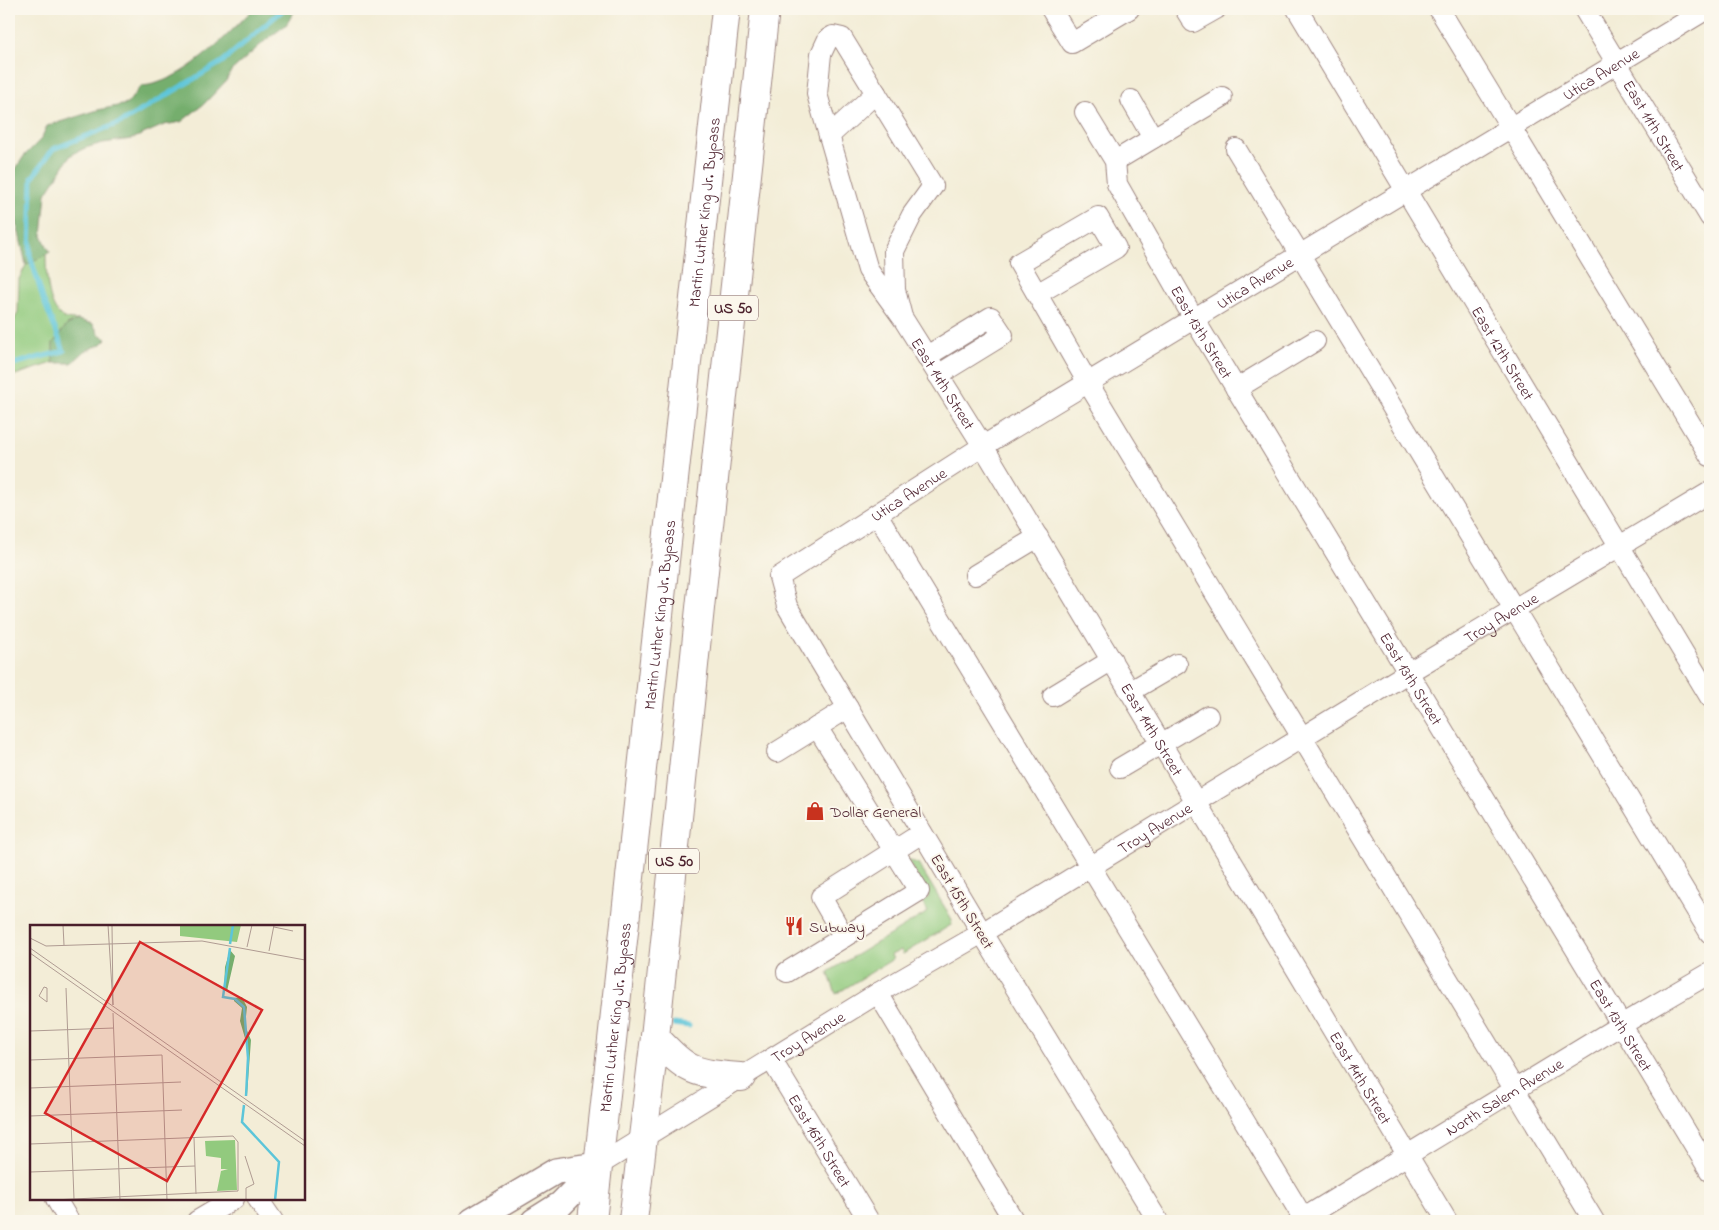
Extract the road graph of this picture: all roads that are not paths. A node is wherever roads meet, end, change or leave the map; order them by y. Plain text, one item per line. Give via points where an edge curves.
1 (726, 9) edge
2 (766, 9) edge
3 (1052, 9) edge
4 (1129, 9) edge
5 (1185, 9) edge
6 (1216, 9) edge
7 (1297, 9) edge
8 (1439, 9) edge
9 (1584, 9) edge
10 (1707, 9) edge
11 (1616, 62) junction
12 (876, 93) junction
13 (1222, 97) dead end
14 (1131, 100) dead end
15 (1085, 112) dead end
16 (1511, 127) junction
17 (829, 136) junction
18 (1153, 138) junction
19 (1236, 149) dead end
20 (1115, 161) junction
21 (1408, 190) junction
22 (1710, 217) edge
23 (1301, 255) junction
24 (1038, 294) junction
25 (902, 317) junction
26 (1194, 319) junction
27 (1314, 341) dead end
28 (927, 356) junction
29 (938, 374) junction
30 (1088, 383) junction
31 (1236, 389) junction
32 (983, 446) junction
33 (1710, 456) edge
34 (1710, 492) edge
35 (877, 514) junction
36 (1038, 537) junction
37 (1620, 546) junction
38 (975, 575) dead end
39 (779, 577) joint
40 (1514, 609) junction
41 (1112, 660) junction
42 (1177, 664) dead end
43 (1409, 672) junction
44 (1131, 691) junction
45 (1053, 696) dead end
46 (1710, 697) edge
47 (848, 708) junction
48 (1208, 716) dead end
49 (817, 727) junction
50 (1302, 737) junction
51 (1162, 743) junction
52 (777, 752) dead end
53 (1120, 768) dead end
54 (1197, 801) junction
55 (922, 833) junction
56 (894, 850) junction
57 (1090, 867) junction
58 (982, 933) junction
59 (1710, 933) edge
60 (844, 937) junction
61 (787, 972) dead end
62 (1710, 973) edge
63 (878, 993) junction
64 (1621, 1025) junction
65 (656, 1037) junction
66 (771, 1058) junction
67 (741, 1077) junction
68 (1514, 1090) junction
69 (643, 1138) junction
70 (1407, 1156) junction
71 (599, 1165) junction
72 (1710, 1171) edge
73 (57, 1200) edge
74 (232, 1200) edge
75 (259, 1200) edge
76 (1302, 1220) edge
77 (70, 1221) edge
78 (197, 1221) edge
79 (272, 1221) edge
80 (472, 1221) edge
81 (534, 1221) edge
82 (592, 1221) edge
83 (632, 1221) edge
84 (869, 1221) edge
85 (1014, 1221) edge
86 (1158, 1221) edge
87 (1447, 1221) edge
88 (1594, 1221) edge

1 - 71 highway, Martin Luther King Jr. Bypass / US 50
2 - 65 highway, US 50
3 - 4 street via 1072,43
5 - 6 street via 1193,22
7 - 21 street, East 12th Street
8 - 16 street
9 - 11 street, East 11th Street
10 - 11 street, Utica Avenue
11 - 16 street, Utica Avenue
11 - 22 street, East 11th Street
12 - 17 street
12 - 17 street, East 14th Street via 842,38 833,36 828,39 821,54 817,94
12 - 25 street via 933,186 912,215 894,251 896,290
13 - 18 street
14 - 18 street
15 - 20 street
16 - 21 street, Utica Avenue
16 - 33 street
17 - 25 street, East 14th Street via 868,270
18 - 20 street
19 - 23 street
20 - 26 street, East 13th Street via 1117,184
21 - 23 street, Utica Avenue
21 - 37 street, East 12th Street
23 - 26 street, Utica Avenue
23 - 40 street
24 - 24 street via 1116,248 1098,217 1020,263
24 - 30 street
25 - 28 street, East 14th Street
26 - 30 street, Utica Avenue
26 - 31 street, East 13th Street
27 - 31 street
28 - 29 street, East 14th Street
28 - 29 street via 991,317 1003,336
29 - 32 street, East 14th Street
30 - 32 street, Utica Avenue
30 - 50 street
31 - 43 street, East 13th Street
32 - 35 street, Utica Avenue
32 - 36 street, East 14th Street
34 - 37 street, Troy Avenue
35 - 39 street, Utica Avenue
35 - 57 street
36 - 38 street
36 - 41 street, East 14th Street
37 - 40 street, Troy Avenue
37 - 46 street, East 12th Street
39 - 47 street, East 15th Street via 786,606
40 - 43 street, Troy Avenue
40 - 59 street
41 - 44 street, East 14th Street
41 - 45 street
42 - 44 street
43 - 50 street, Troy Avenue
43 - 64 street, East 13th Street
44 - 51 street, East 14th Street
47 - 49 street
47 - 55 street, East 15th Street
48 - 51 street
49 - 52 street
49 - 56 street
50 - 54 street, Troy Avenue
50 - 68 street
51 - 53 street
51 - 54 street, East 14th Street
54 - 57 street, Troy Avenue
54 - 70 street, East 14th Street
55 - 56 street
55 - 58 street, East 15th Street
56 - 60 street via 821,897
56 - 60 street via 919,891
57 - 58 street, Troy Avenue
57 - 76 street
58 - 63 street, Troy Avenue
58 - 86 street, East 15th Street
60 - 61 street
62 - 64 street, North Salem Avenue
63 - 66 street, Troy Avenue
63 - 85 street
64 - 68 street, North Salem Avenue
64 - 72 street, East 13th Street
65 - 67 highway via 684,1066 703,1074
65 - 69 highway, US 50
66 - 67 street, Troy Avenue
66 - 84 street, East 16th Street
67 - 69 street, Troy Avenue
68 - 70 street, North Salem Avenue
68 - 88 street
69 - 71 street, Troy Avenue
69 - 83 highway, US 50
70 - 76 street, North Salem Avenue
70 - 87 street, East 14th Street
71 - 80 main road, Troy Avenue via 556,1171
71 - 81 main road, Troy Avenue via 561,1204
71 - 82 highway, Martin Luther King Jr. Bypass / US 50
73 - 77 street
74 - 78 street
75 - 79 street

